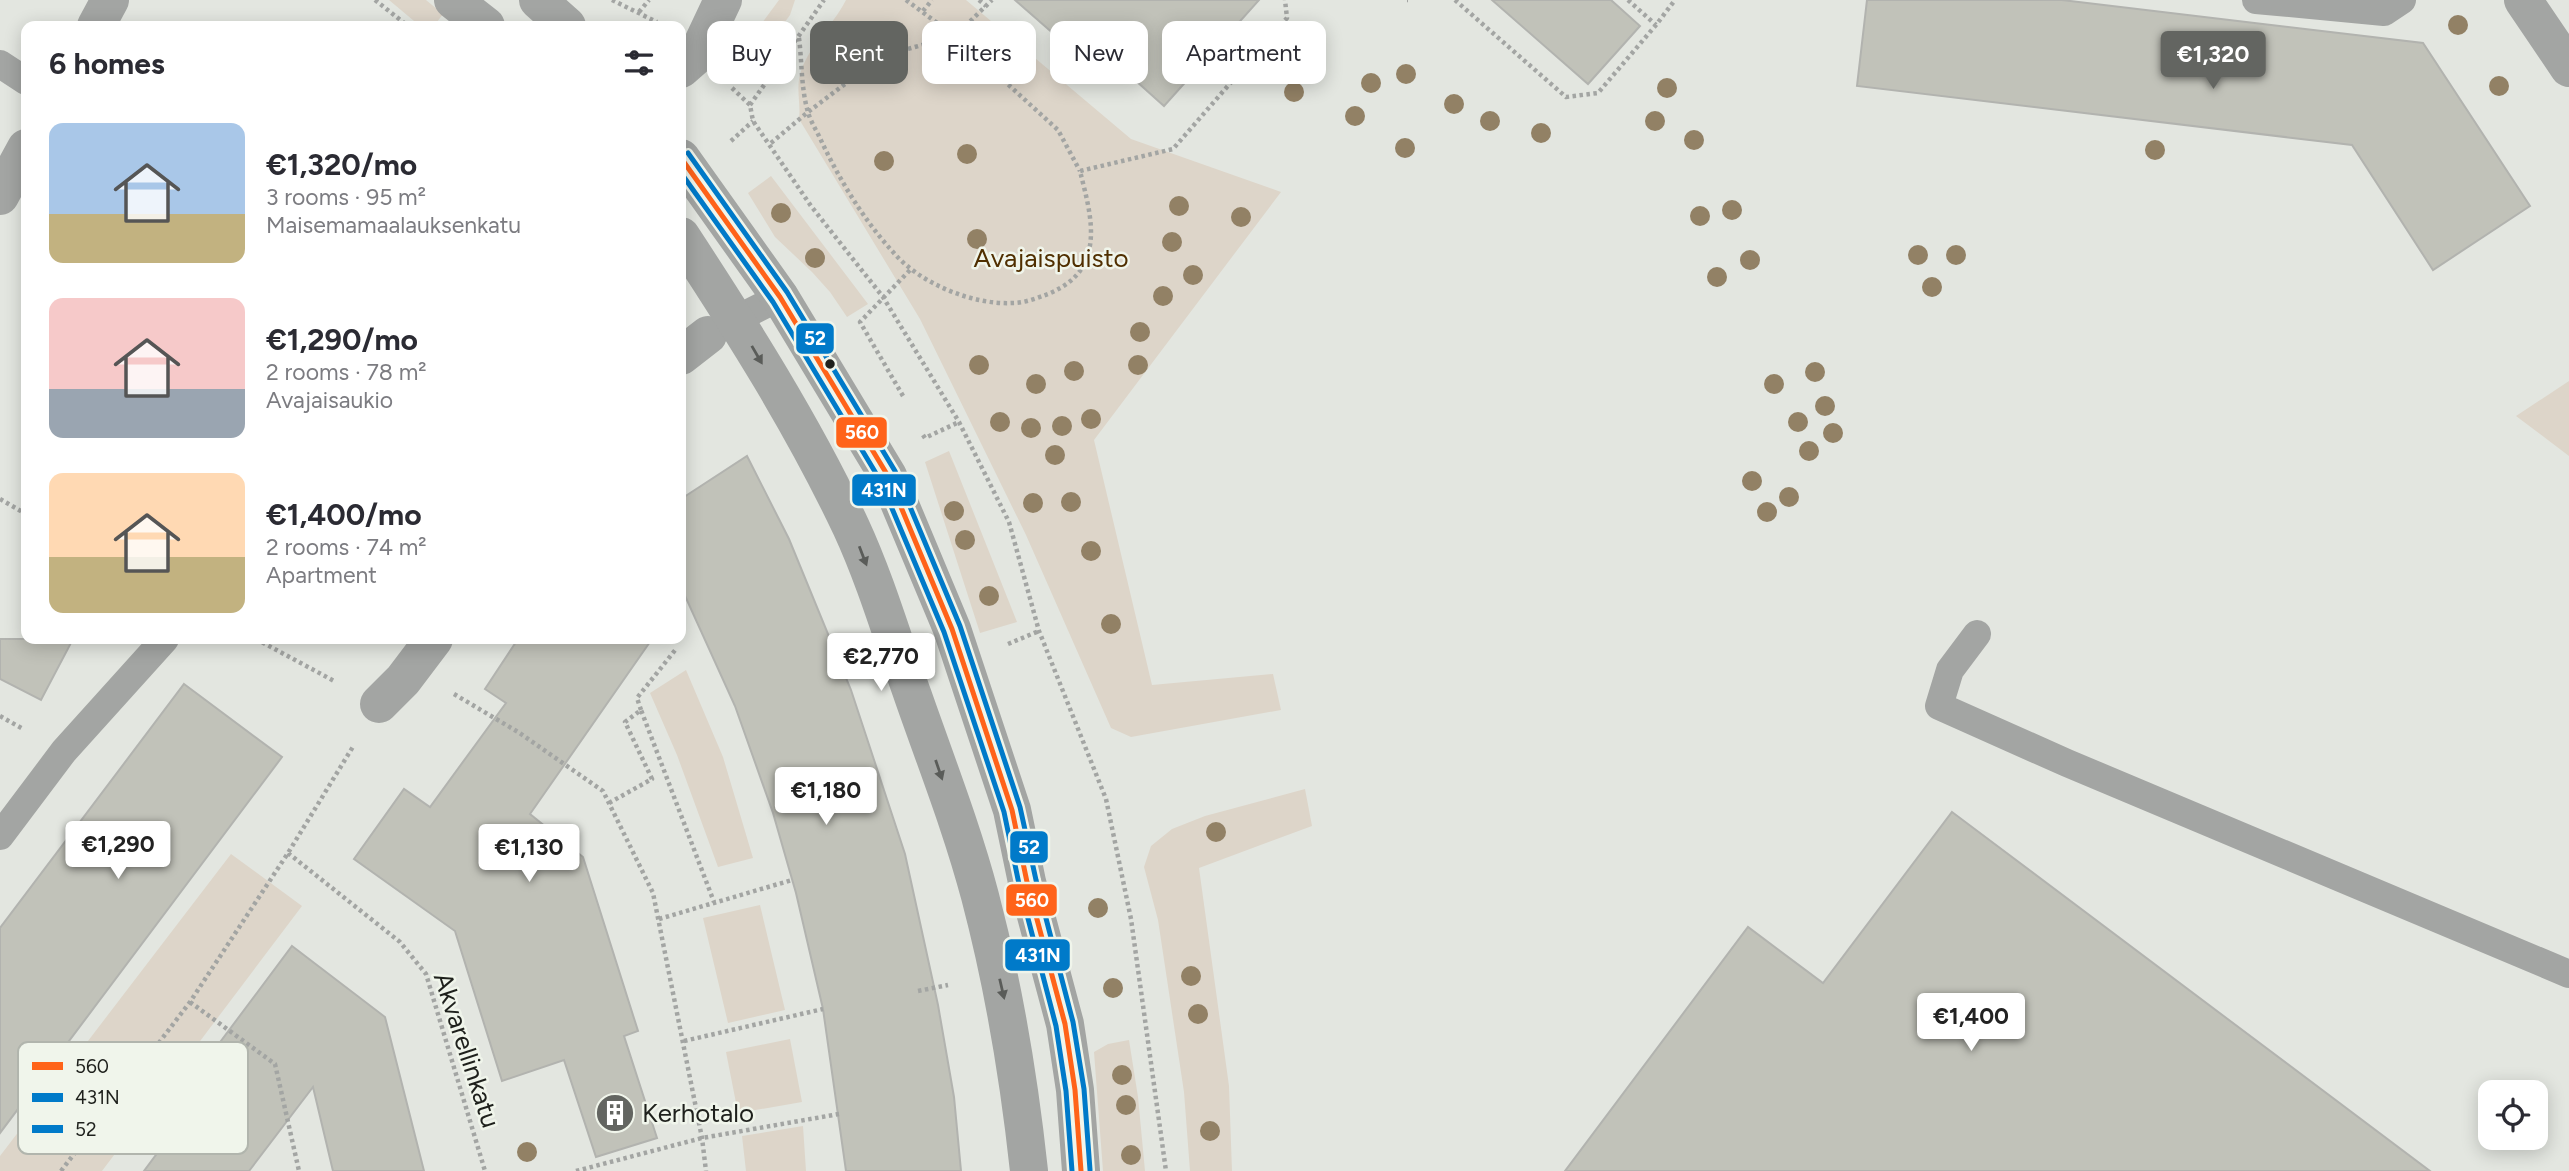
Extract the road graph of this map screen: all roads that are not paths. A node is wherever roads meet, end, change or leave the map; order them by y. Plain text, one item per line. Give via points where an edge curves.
1 (110, 0) edge
2 (453, 0) edge
3 (538, 0) edge
4 (715, 0) edge
5 (723, 0) edge
6 (2256, 0) edge
7 (2402, 0) edge
8 (2523, 0) edge
9 (99, 21) edge
10 (480, 21) edge
11 (561, 21) edge
12 (686, 23) edge
13 (0, 64) edge
14 (686, 64) edge
15 (2569, 68) edge
16 (21, 78) edge
17 (21, 157) edge
18 (686, 165) edge
19 (0, 196) edge
20 (686, 255) edge
21 (780, 297) junction
22 (708, 337) edge
23 (1978, 634) dead end
24 (160, 644) edge
25 (430, 644) edge
26 (379, 704) road end
27 (0, 836) edge
28 (2569, 974) edge
29 (1029, 1171) edge
30 (1081, 1171) edge

1 - 9 street
2 - 10 street
3 - 11 street
4 - 12 street
5 - 14 street via 707,37
6 - 7 lane via 2384,12
8 - 15 street
13 - 16 lane
17 - 19 street
18 - 21 street
20 - 22 street
21 - 22 lane
21 - 30 street via 888,475 952,629 1012,810 1065,1024
22 -> 29 street via 790,412 852,528 980,894 1008,1013
23 - 28 lane via 1950,670 1939,706
24 - 27 lane via 64,751
25 - 26 street

